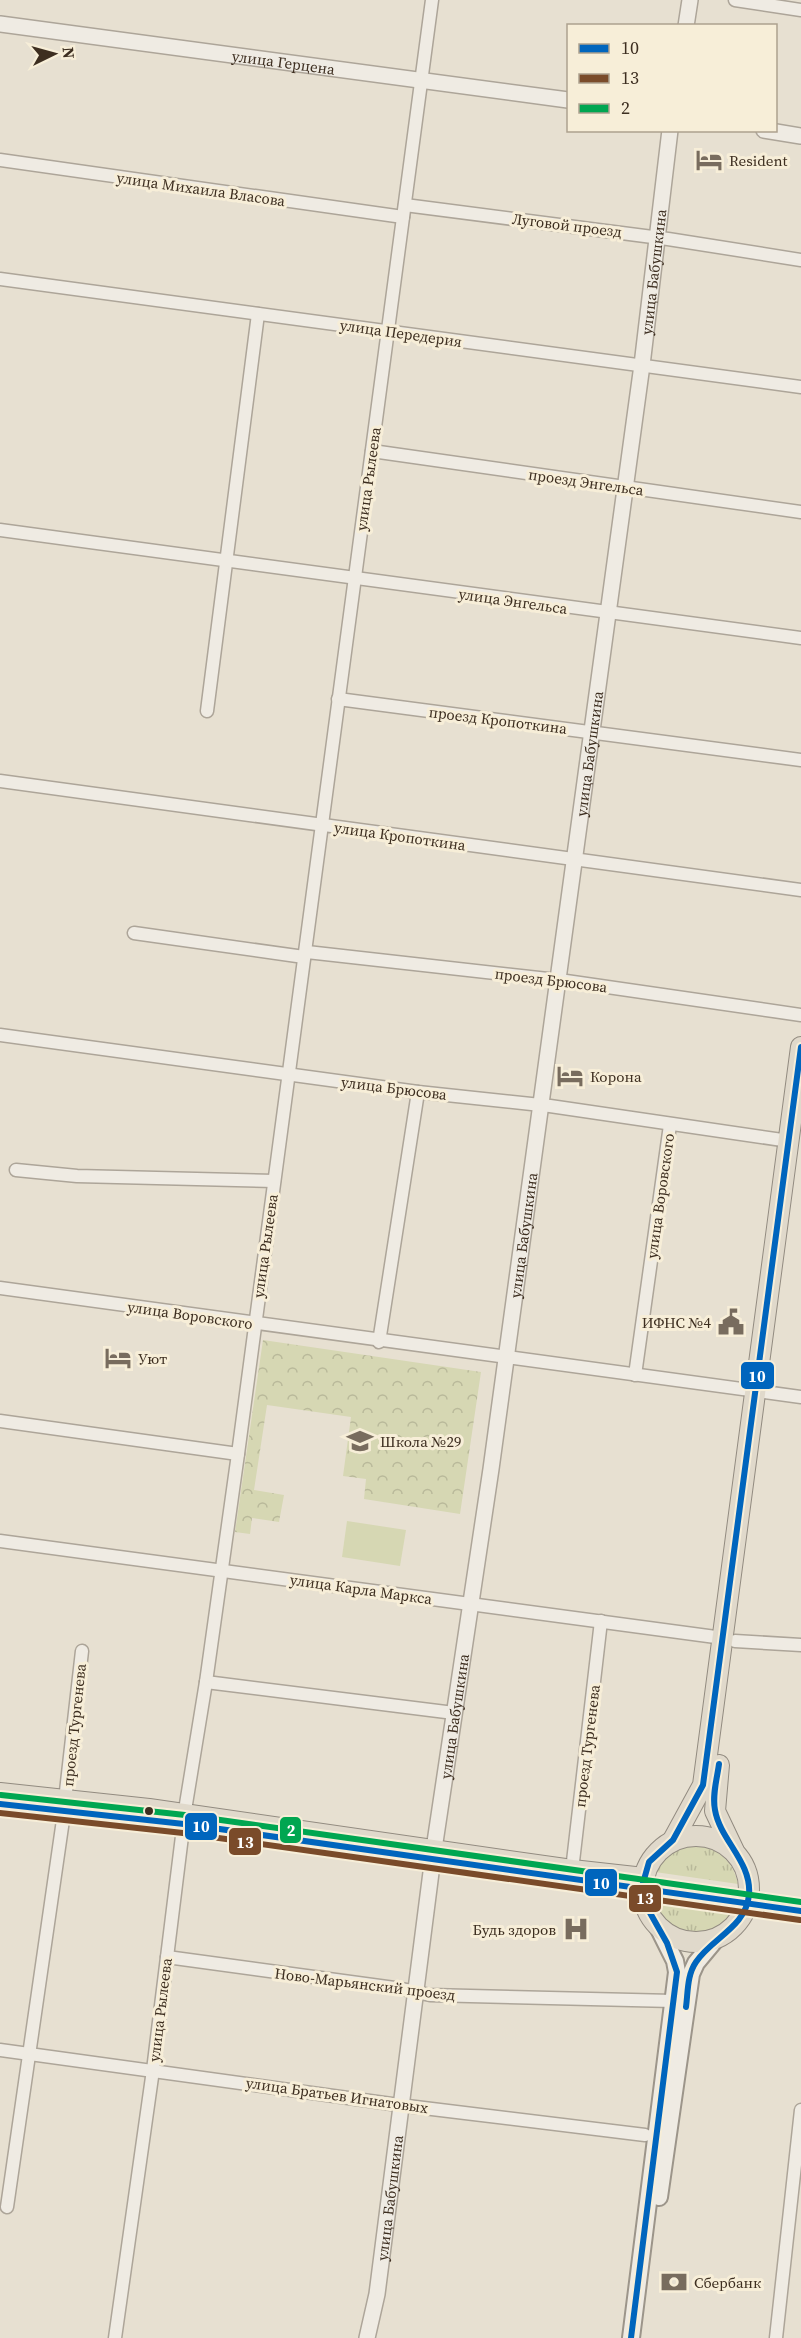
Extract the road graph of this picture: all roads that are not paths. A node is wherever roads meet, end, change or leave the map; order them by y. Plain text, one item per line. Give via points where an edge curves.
1 (432, 0) edge
2 (690, 0) edge
3 (735, 0) edge
4 (801, 10) edge
5 (0, 24) edge
6 (686, 24) edge
7 (421, 81) junction
8 (567, 100) edge
9 (670, 132) edge
10 (776, 132) edge
11 (801, 136) edge
12 (0, 160) edge
13 (404, 211) junction
14 (656, 237) junction
15 (801, 260) edge
16 (0, 279) edge
17 (258, 314) junction
18 (388, 331) junction
19 (642, 365) junction
20 (801, 387) edge
21 (372, 451) junction
22 (625, 488) junction
23 (801, 512) edge
24 (0, 531) edge
25 (225, 561) junction
26 (354, 579) junction
27 (608, 614) junction
28 (801, 638) edge
29 (338, 699) junction
30 (207, 711) dead end
31 (592, 732) junction
32 (801, 760) edge
33 (0, 781) edge
34 (321, 826) junction
35 (574, 859) junction
36 (801, 890) edge
37 (134, 933) dead end
38 (304, 957) junction
39 (558, 980) junction
40 (801, 1016) edge
41 (0, 1035) edge
42 (801, 1047) edge
43 (288, 1074) junction
44 (418, 1092) junction
45 (541, 1105) junction
46 (670, 1125) junction
47 (795, 1145) edge
48 (16, 1170) dead end
49 (274, 1181) junction
50 (0, 1288) edge
51 (254, 1324) junction
52 (379, 1342) junction
53 (507, 1358) junction
54 (635, 1375) junction
55 (761, 1392) junction
56 (801, 1397) edge
57 (0, 1422) edge
58 (237, 1454) junction
59 (0, 1541) edge
60 (221, 1571) junction
61 (469, 1604) junction
62 (601, 1622) junction
63 (729, 1639) junction
64 (801, 1645) edge
65 (82, 1651) dead end
66 (206, 1682) junction
67 (454, 1713) junction
68 (0, 1792) edge
69 (0, 1804) edge
70 (65, 1806) junction
71 (184, 1819) junction
72 (673, 1840) junction
73 (734, 1851) junction
74 (433, 1855) junction
75 (572, 1870) junction
76 (643, 1883) junction
77 (748, 1897) junction
78 (801, 1898) edge
79 (801, 1911) edge
80 (658, 1927) junction
81 (716, 1939) junction
82 (167, 1958) junction
83 (414, 1991) junction
84 (673, 2001) junction
85 (0, 2050) edge
86 (28, 2053) junction
87 (153, 2070) junction
88 (399, 2105) junction
89 (801, 2110) edge
90 (645, 2135) dead end
91 (7, 2207) dead end
92 (115, 2338) edge
93 (367, 2338) edge
94 (631, 2338) edge
95 (641, 2338) edge
96 (776, 2338) edge

1 - 7 street, улица Рылеева
2 - 6 street
3 - 4 street
5 - 7 street, улица Герцена
7 - 8 street, улица Герцена
7 - 13 street, улица Рылеева
9 - 14 street, улица Бабушкина
10 - 11 street
12 - 13 street, улица Михаила Власова
13 - 14 street, Луговой проезд
13 - 18 street, улица Рылеева
14 - 15 street, Луговой проезд
14 - 19 street, улица Бабушкина
16 - 17 street, улица Передерия
17 - 18 street, улица Передерия
17 - 25 street
18 - 19 street, улица Передерия
18 - 21 street, улица Рылеева
19 - 20 street, улица Передерия
19 - 22 street, улица Бабушкина
21 - 22 street, проезд Энгельса
21 - 26 street, улица Рылеева
22 - 23 street, проезд Энгельса
22 - 27 street, улица Бабушкина
24 - 25 street, улица Энгельса
25 - 26 street, улица Энгельса
25 - 30 street
26 - 27 street, улица Энгельса
26 - 29 street, улица Рылеева
27 - 28 street, улица Энгельса
27 - 31 street, улица Бабушкина
29 - 31 street, проезд Кропоткина
29 - 34 street, улица Рылеева
31 - 32 street, проезд Кропоткина
31 - 35 street, улица Бабушкина
33 - 34 street, улица Кропоткина
34 - 35 street, улица Кропоткина
34 - 38 street, улица Рылеева
35 - 36 street, улица Кропоткина
35 - 39 street, улица Бабушкина
37 - 38 street
38 - 39 street, проезд Брюсова via 307,952
38 - 43 street, улица Рылеева
39 - 40 street, проезд Брюсова
39 - 45 street, улица Бабушкина
41 - 43 street, улица Брюсова
42 - 47 highway
43 - 44 street, улица Брюсова
43 - 49 street, улица Рылеева
44 - 45 street, улица Брюсова
44 - 52 street
45 - 46 street, улица Брюсова
45 - 53 street, улица Бабушкина
46 - 47 street, улица Брюсова
46 - 54 street, улица Воровского
47 - 55 highway
48 - 49 street, улица Рылеева via 77,1176
49 - 51 street, улица Рылеева
50 - 51 street, улица Воровского
51 - 52 street, улица Воровского
51 - 58 street, улица Рылеева
52 - 53 street, улица Воровского
53 - 54 street, улица Воровского
53 - 61 street, улица Бабушкина
54 - 55 street, улица Воровского
55 - 56 street, улица Воровского
55 - 63 highway
57 - 58 street
58 - 60 street, улица Рылеева
59 - 60 street, улица Карла Маркса
60 - 61 street, улица Карла Маркса
60 - 66 street, улица Рылеева
61 - 62 street, улица Карла Маркса
61 - 67 street, улица Бабушкина
62 - 63 street, улица Карла Маркса
62 - 75 street, проезд Тургенева
63 - 64 street, улица Карла Маркса
63 - 72 highway via 703,1785
63 - 73 highway via 715,1811
65 - 70 street, проезд Тургенева
66 - 67 street
66 - 71 street, улица Рылеева
67 - 74 street, улица Бабушкина
68 - 70 highway
69 - 70 highway
70 - 71 highway
70 - 86 street
71 - 74 highway
71 - 82 street, улица Рылеева
72 - 73 highway via 685,1836 711,1838
72 - 76 highway via 654,1856
73 - 77 highway via 748,1877
74 - 75 highway
74 - 76 highway
74 - 83 street, улица Бабушкина
75 - 76 highway
76 - 77 main road
76 - 80 highway via 648,1912
77 - 78 main road
77 - 79 main road
77 - 81 highway via 736,1924
80 - 81 highway via 690,1942
80 - 84 main road via 675,1961
81 - 95 main road via 691,1974
82 - 83 street, Ново-Марьянский проезд
82 - 87 street, улица Рылеева
83 - 84 street, Ново-Марьянский проезд via 497,1998
83 - 88 street, улица Бабушкина
84 - 94 main road
85 - 86 street, улица Братьев Игнатовых
86 - 87 street, улица Братьев Игнатовых
86 - 91 street
87 - 88 street, улица Братьев Игнатовых
87 - 92 street, улица Рылеева
88 - 90 street, улица Братьев Игнатовых
88 - 93 street, улица Бабушкина via 377,2294
89 - 96 street

